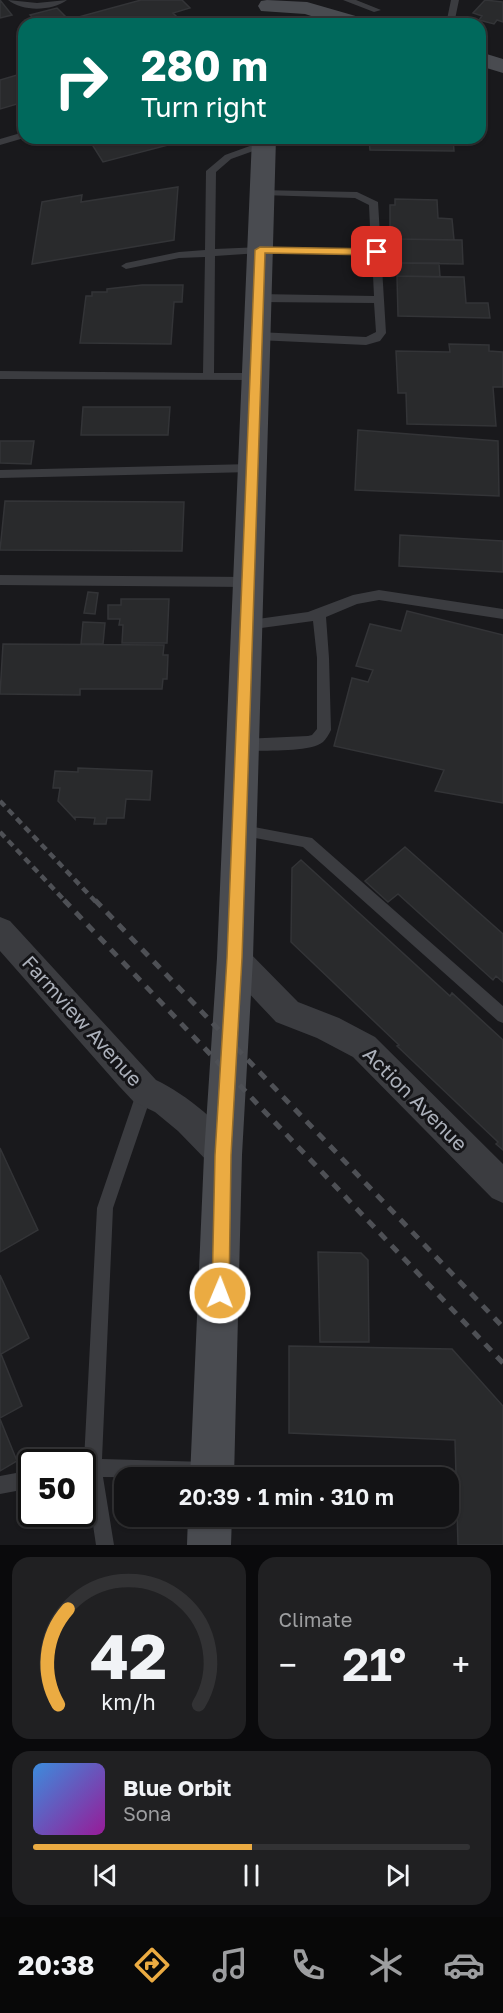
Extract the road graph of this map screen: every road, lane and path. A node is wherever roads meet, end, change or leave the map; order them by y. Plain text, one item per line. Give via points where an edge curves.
1 (12, 0) edge
2 (63, 0) edge
3 (347, 0) edge
4 (455, 0) edge
5 (377, 10) dead end
6 (265, 15) edge
7 (339, 18) edge
8 (451, 18) edge
9 (486, 61) edge
10 (503, 66) edge
11 (18, 137) edge
12 (0, 142) edge
13 (257, 144) edge
14 (264, 144) edge
15 (262, 192) junction
16 (260, 250) junction
17 (377, 252) junction
18 (210, 253) junction
19 (126, 266) dead end
20 (258, 298) junction
21 (379, 300) junction
22 (257, 336) junction
23 (0, 375) edge
24 (208, 376) junction
25 (256, 377) junction
26 (252, 468) junction
27 (0, 474) edge
28 (0, 580) edge
29 (248, 582) junction
30 (320, 614) junction
31 (503, 614) edge
32 (247, 625) junction
33 (243, 745) junction
34 (239, 830) junction
35 (5, 943) edge
36 (235, 958) junction
37 (503, 1016) edge
38 (145, 1090) junction
39 (223, 1155) junction
40 (503, 1187) edge
41 (89, 1449) edge
42 (212, 1467) edge
43 (96, 1469) edge
44 (114, 1470) edge
45 (18, 1482) edge
46 (0, 1485) edge
47 (96, 1505) edge
48 (210, 1527) edge
49 (105, 1545) edge
50 (209, 1545) edge

1 - 2 lane via 23,6 39,7
3 - 5 lane
4 - 8 lane
6 - 7 main road via 307,8
9 - 10 main road
11 - 12 lane
13 - 18 lane via 217,163 211,171
14 - 15 main road
15 - 16 main road
15 - 17 lane via 357,195 367,199 374,204
16 - 17 lane
16 - 18 lane
16 - 20 main road
17 - 21 lane
18 - 19 lane
18 - 24 lane
20 - 21 lane
20 - 22 main road
21 - 22 lane via 381,333 366,341
22 - 25 main road
23 - 24 lane
24 - 25 lane
25 - 26 main road
26 - 27 lane
26 - 29 main road
28 - 29 lane
29 - 32 main road
30 - 31 lane via 359,596 379,595
30 - 32 lane
30 - 33 lane via 324,730 308,742
32 - 33 main road
33 - 34 main road
34 - 36 main road
34 - 37 lane via 307,842
35 - 38 street, Farmview Avenue
36 - 39 main road
36 - 40 street, Action Avenue via 287,1012 364,1047
38 - 39 street, Farmview Avenue via 189,1120
38 - 41 lane via 105,1208
39 - 42 main road
43 - 44 lane
45 - 46 lane
47 - 49 lane
48 - 50 main road

